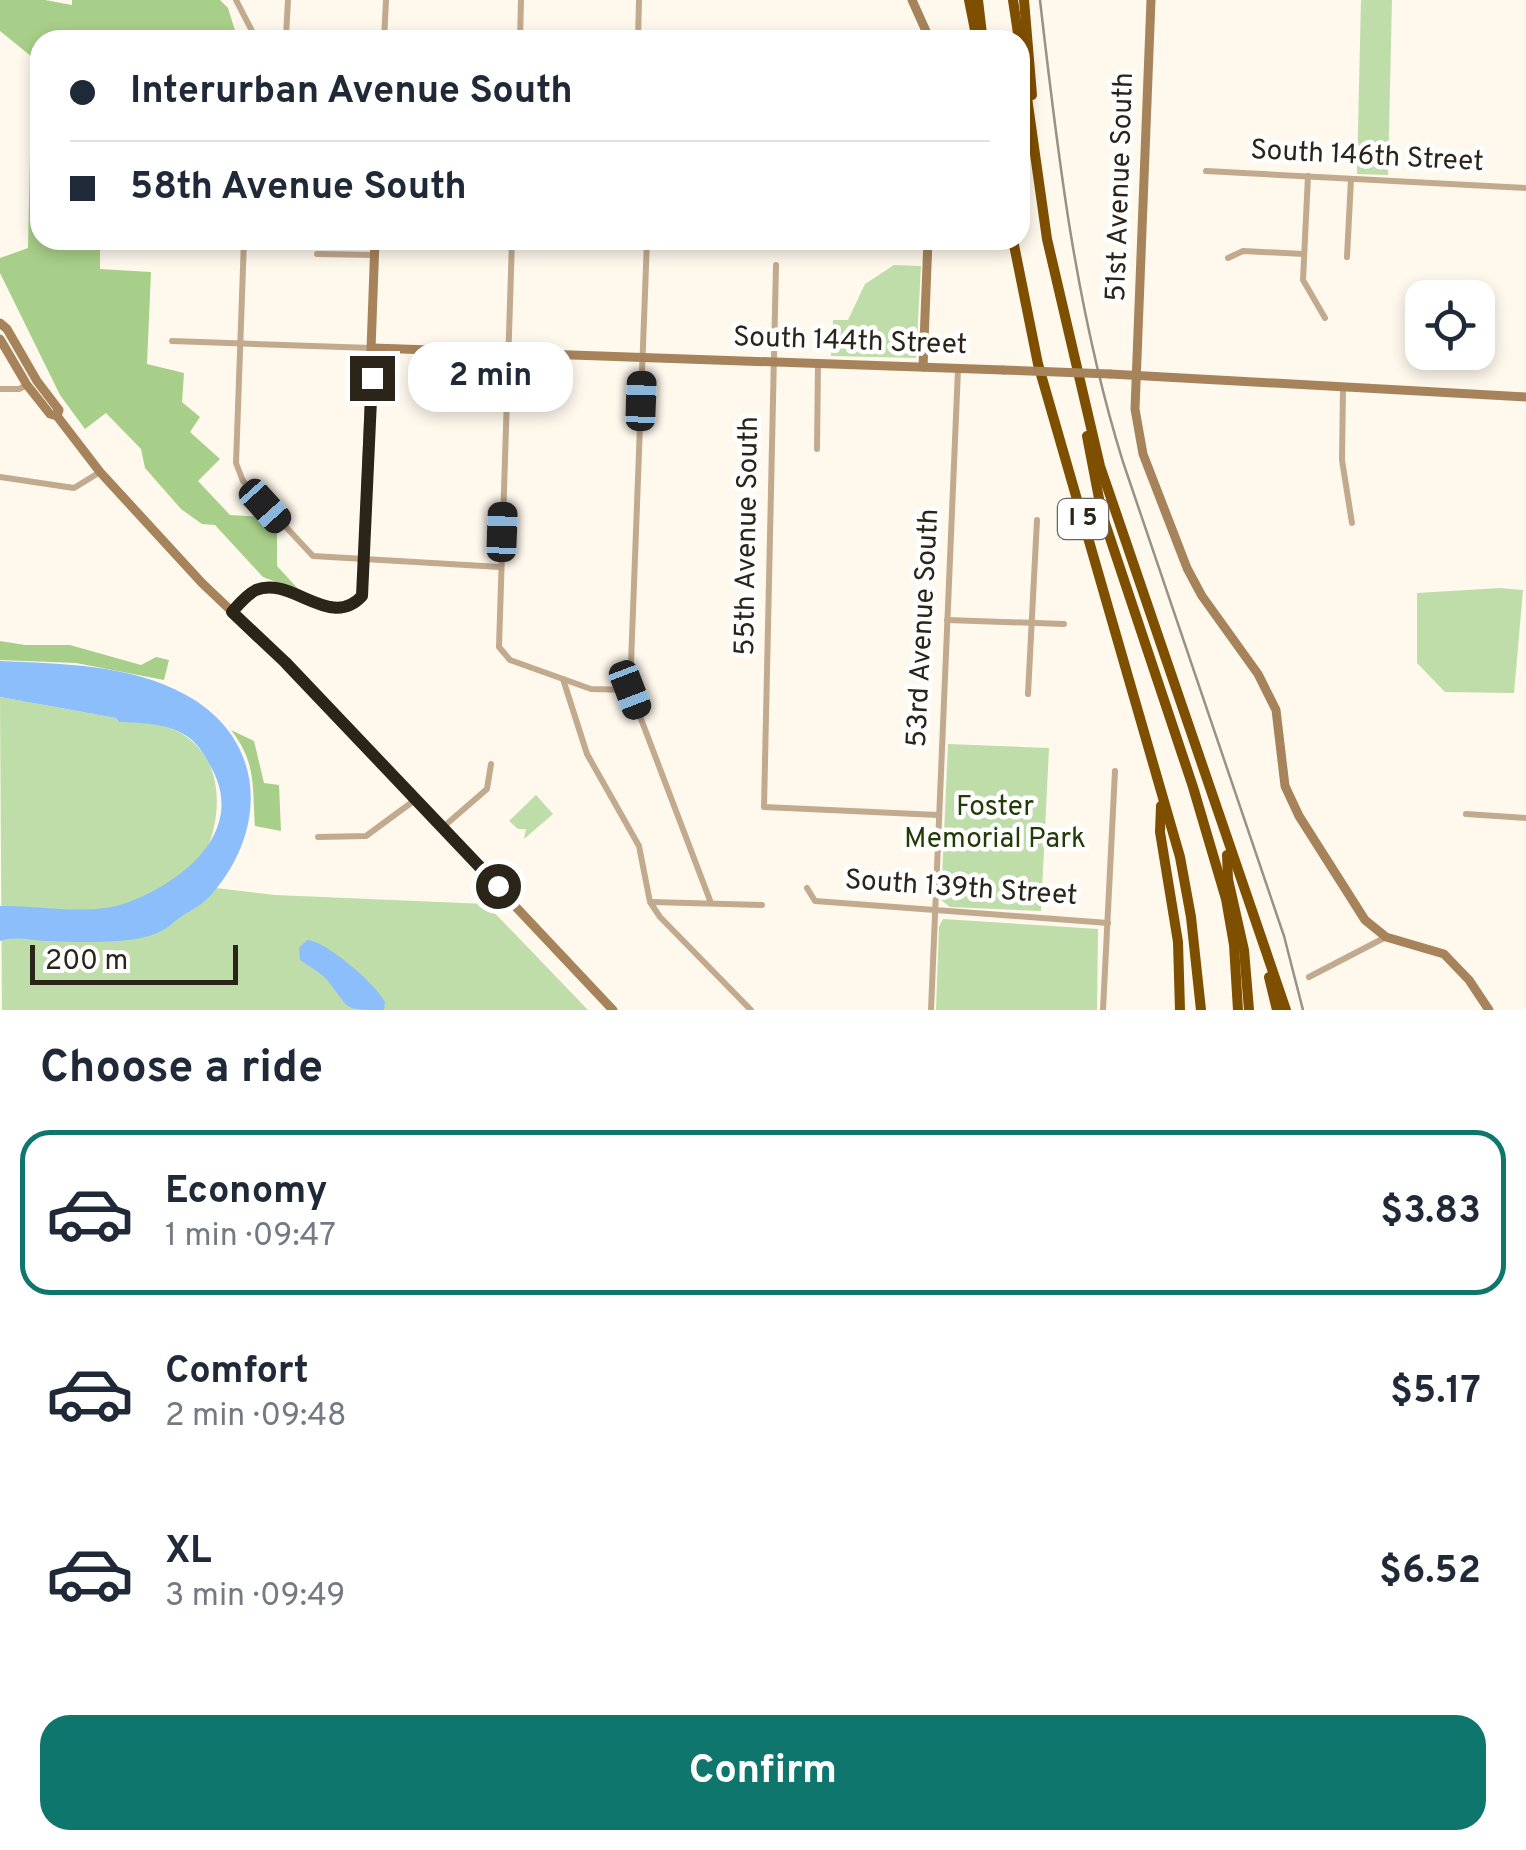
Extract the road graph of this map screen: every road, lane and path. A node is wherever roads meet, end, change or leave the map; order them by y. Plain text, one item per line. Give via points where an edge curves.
1 (236, 0) edge
2 (288, 0) edge
3 (386, 0) edge
4 (522, 0) edge
5 (639, 0) edge
6 (912, 0) edge
7 (969, 0) edge
8 (978, 0) edge
9 (1014, 0) edge
10 (1024, 0) edge
11 (1151, 0) edge
12 (251, 30) edge
13 (286, 30) edge
14 (384, 30) edge
15 (520, 30) edge
16 (638, 30) edge
17 (926, 30) edge
18 (977, 30) edge
19 (980, 30) edge
20 (1018, 30) edge
21 (1027, 30) edge
22 (1030, 55) edge
23 (1030, 118) edge
24 (1034, 146) junction
25 (1206, 171) dead end
26 (1308, 176) junction
27 (1351, 179) junction
28 (1526, 188) edge
29 (244, 250) edge
30 (375, 250) edge
31 (512, 250) edge
32 (647, 250) edge
33 (928, 250) edge
34 (1015, 250) edge
35 (318, 254) dead end
36 (1304, 254) junction
37 (375, 255) junction
38 (1347, 257) dead end
39 (1228, 258) dead end
40 (776, 266) dead end
41 (1326, 318) dead end
42 (0, 323) edge
43 (0, 338) edge
44 (172, 341) dead end
45 (239, 344) junction
46 (372, 348) junction
47 (508, 351) junction
48 (643, 357) junction
49 (774, 362) junction
50 (818, 363) junction
51 (923, 367) junction
52 (958, 369) junction
53 (1136, 376) junction
54 (27, 384) junction
55 (1343, 387) junction
56 (0, 390) edge
57 (1081, 395) junction
58 (1526, 397) edge
59 (57, 416) junction
60 (817, 450) dead end
61 (100, 472) junction
62 (0, 477) edge
63 (1037, 520) dead end
64 (1352, 523) dead end
65 (365, 559) junction
66 (500, 566) junction
67 (232, 612) junction
68 (947, 620) junction
69 (1032, 623) junction
70 (1064, 624) dead end
71 (563, 679) junction
72 (630, 690) junction
73 (1028, 694) dead end
74 (491, 764) dead end
75 (1115, 771) dead end
76 (1162, 795) junction
77 (416, 800) junction
78 (1466, 814) dead end
79 (938, 815) junction
80 (1526, 818) edge
81 (442, 828) junction
82 (318, 837) dead end
83 (1227, 844) junction
84 (808, 888) dead end
85 (650, 902) junction
86 (710, 903) junction
87 (762, 905) dead end
88 (934, 911) junction
89 (1108, 922) junction
90 (1386, 937) junction
91 (1262, 942) junction
92 (1308, 978) dead end
93 (613, 1010) edge
94 (751, 1010) edge
95 (931, 1010) edge
96 (1103, 1010) edge
97 (1180, 1010) edge
98 (1201, 1010) edge
99 (1238, 1010) edge
100 (1249, 1010) edge
101 (1276, 1010) edge
102 (1286, 1010) edge
103 (1489, 1010) edge

1 - 12 street
2 - 13 street
3 - 14 street
4 - 15 street
5 - 16 street
6 - 17 street
7 - 18 highway
8 - 19 highway
9 - 20 highway
10 - 21 highway
11 - 53 street, 51st Avenue South
22 - 24 highway
23 - 24 highway, I 5
24 - 57 highway, I 5
25 - 26 street, South 146th Street
26 - 27 street, South 146th Street
26 - 36 street
27 - 28 street, South 146th Street
27 - 38 street
29 - 45 street
30 - 37 street
31 - 47 street
32 - 48 street
33 - 51 street
34 - 76 highway, I 5 via 1038,364
35 - 37 street
36 - 39 street via 1242,251
36 - 41 street via 1304,286
37 - 46 street
40 - 49 street, 55th Avenue South
42 - 59 street
43 - 54 street
44 - 45 street, South 144th Street
45 - 46 street, South 144th Street
45 - 65 street via 238,470 244,482 309,554
46 - 47 street, South 144th Street
46 - 65 street
47 - 48 street, South 144th Street
47 - 66 street
48 - 49 street, South 144th Street
48 - 72 street
49 - 50 street, South 144th Street
49 - 79 street, 55th Avenue South via 764,807
50 - 51 street, South 144th Street
50 - 60 street
51 - 52 street, South 144th Street
52 - 53 street, South 144th Street, bridge
52 - 68 street, 53rd Avenue South
53 - 55 street, South 144th Street
53 - 90 street, 51st Avenue South via 1138,432 1154,487 1194,582 1276,710 1290,801 1365,920
54 - 56 street
54 - 59 street
55 - 58 street, South 144th Street
55 - 64 street via 1342,460
57 - 83 highway, I 5
57 - 99 highway, I 5 via 1102,514 1226,899
59 - 61 street
61 - 62 street via 74,488
61 - 67 street
63 - 69 street
65 - 66 street
65 - 67 street via 364,588 347,607 268,588 249,594
66 - 71 street via 502,654
67 - 77 street
68 - 69 street
68 - 79 street, 53rd Avenue South
69 - 70 street
69 - 73 street
71 - 72 street via 591,689
71 - 85 street via 586,754 639,846
72 - 86 street
74 - 81 street via 487,788
75 - 89 street
76 - 97 highway via 1160,832 1178,942
76 - 98 highway, I 5 via 1184,874
77 - 81 street
77 - 82 street via 366,836
78 - 80 street
79 - 88 street, 53rd Avenue South
81 - 93 street
83 - 91 highway, I 5
83 - 100 highway
84 - 88 street, South 139th Street via 812,899
85 - 86 street
85 - 94 street
86 - 87 street
88 - 89 street, South 139th Street
88 - 95 street, 53rd Avenue South
89 - 96 street
90 - 92 street
90 - 103 street via 1444,954
91 - 101 highway, I 5
91 - 102 highway

